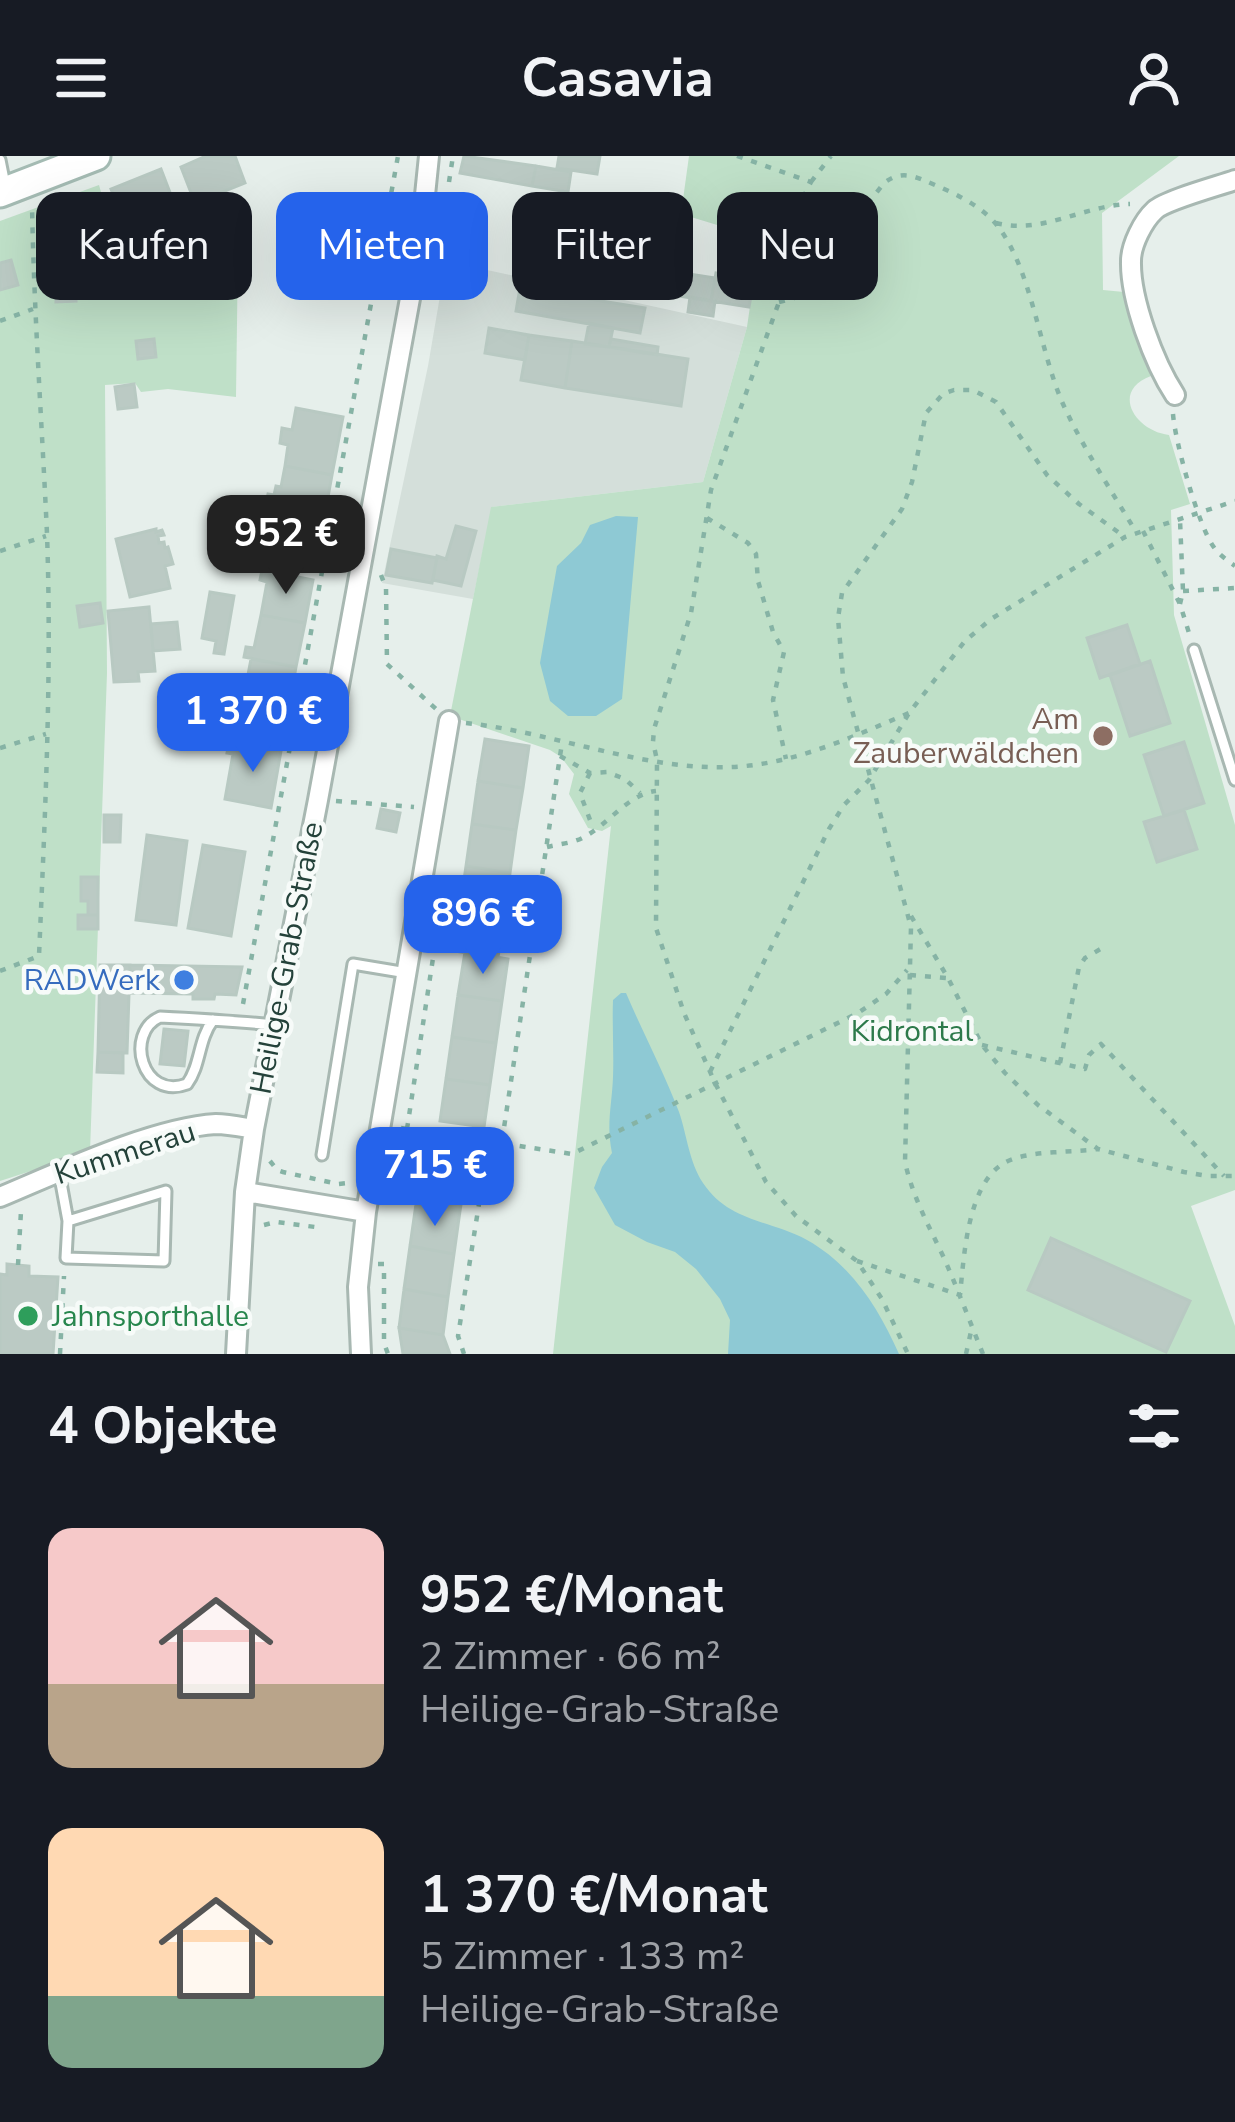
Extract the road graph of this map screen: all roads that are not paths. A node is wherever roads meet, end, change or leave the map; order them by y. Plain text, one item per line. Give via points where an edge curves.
1 (96, 156) edge
2 (429, 156) edge
3 (0, 160) edge
4 (1235, 180) edge
5 (13, 188) edge
6 (1175, 395) road end
7 (1194, 650) road end
8 (449, 722) road end
9 (1235, 780) edge
10 (407, 973) junction
11 (213, 1020) junction
12 (274, 1024) junction
13 (254, 1129) junction
14 (322, 1155) dead end
15 (59, 1172) junction
16 (244, 1192) junction
17 (0, 1197) edge
18 (366, 1212) junction
19 (68, 1221) junction
20 (236, 1354) edge
21 (361, 1354) edge

1 - 5 street
2 - 12 street, Heilige-Grab-Straße via 420,244
3 - 5 lane
4 - 6 street via 1156,209 1132,244 1150,347
7 - 9 lane
8 - 10 street
10 - 14 lane via 353,964
10 - 18 street
11 - 11 lane via 153,1019 142,1036 149,1075 168,1088 187,1084
11 - 12 lane
12 - 13 street, Heilige-Grab-Straße
13 - 15 street, Kummerau via 217,1124 168,1134
13 - 16 street, Heilige-Grab-Straße
15 - 17 street, Kummerau
15 - 19 lane
16 - 18 street
16 - 20 street, Heilige-Grab-Straße
18 - 21 street
19 - 19 lane via 66,1258 164,1261 166,1191

